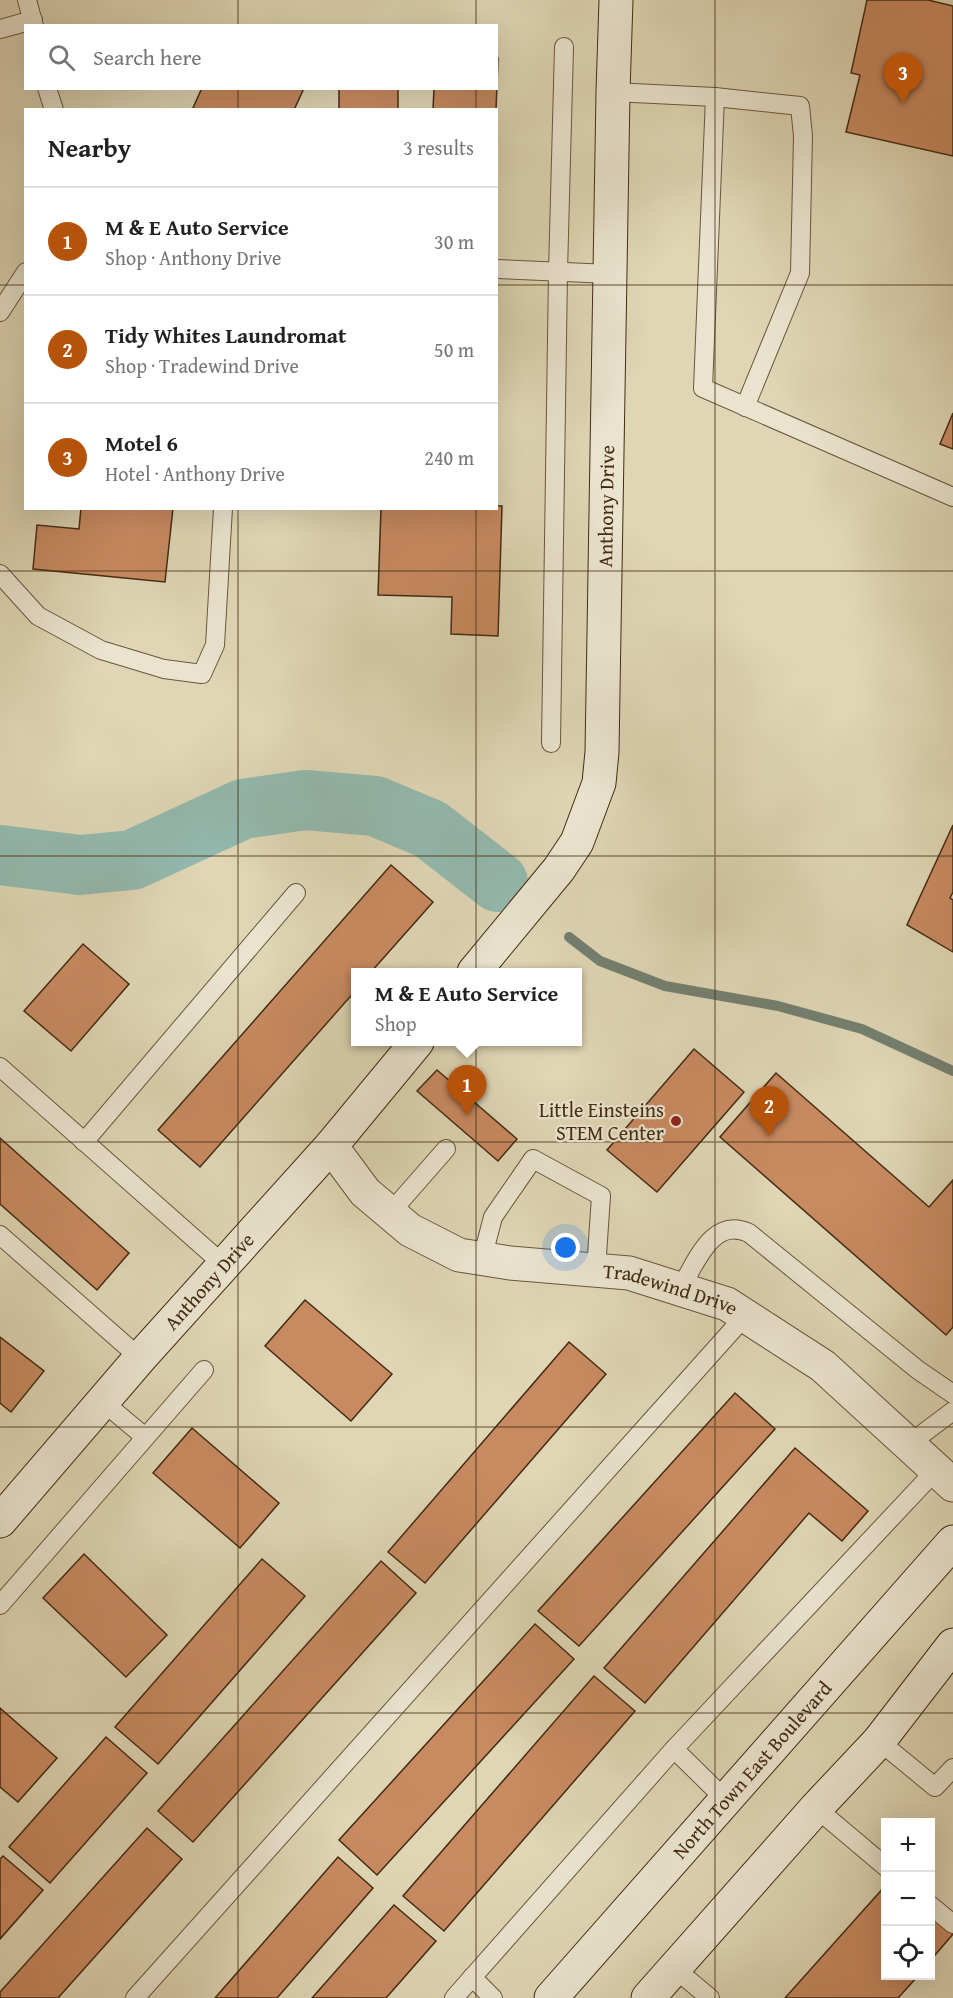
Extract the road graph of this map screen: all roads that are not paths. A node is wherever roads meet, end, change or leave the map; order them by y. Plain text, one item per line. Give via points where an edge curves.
1 (27, 0) edge
2 (616, 0) edge
3 (34, 23) edge
4 (24, 25) edge
5 (0, 29) edge
6 (564, 47) dead end
7 (48, 90) edge
8 (613, 92) junction
9 (715, 97) junction
10 (53, 108) edge
11 (498, 269) edge
12 (558, 272) junction
13 (610, 274) junction
14 (24, 275) edge
15 (0, 312) edge
16 (745, 407) junction
17 (953, 497) edge
18 (223, 510) edge
19 (0, 574) edge
20 (551, 743) dead end
21 (296, 893) dead end
22 (477, 968) edge
23 (413, 1046) edge
24 (0, 1067) edge
25 (84, 1142) junction
26 (331, 1146) junction
27 (446, 1149) dead end
28 (390, 1213) junction
29 (0, 1234) edge
30 (482, 1259) junction
31 (225, 1265) junction
32 (596, 1270) junction
33 (680, 1289) junction
34 (746, 1316) junction
35 (140, 1358) junction
36 (204, 1370) dead end
37 (953, 1394) edge
38 (102, 1401) junction
39 (953, 1410) edge
40 (145, 1437) junction
41 (909, 1444) junction
42 (944, 1478) edge
43 (0, 1519) edge
44 (953, 1542) edge
45 (0, 1605) edge
46 (953, 1645) edge
47 (879, 1741) junction
48 (674, 1749) junction
49 (953, 1768) edge
50 (726, 1800) junction
51 (816, 1808) junction
52 (881, 1864) edge
53 (935, 1909) edge
54 (953, 1924) edge
55 (674, 1968) junction
56 (472, 1977) junction
57 (135, 1998) edge
58 (454, 1998) edge
59 (493, 1998) edge
60 (551, 1998) edge
61 (648, 1998) edge
62 (710, 1998) edge

1 - 3 lane
2 - 8 street, Anthony Drive
4 - 5 lane
6 - 12 lane
7 - 10 lane
8 - 9 lane
8 - 13 street, Anthony Drive
9 - 16 lane via 703,388
9 - 16 lane via 800,106 803,136 800,273
11 - 12 lane
12 - 13 lane
12 - 20 lane
13 - 22 street, Anthony Drive via 599,783 577,842
14 - 15 lane
16 - 17 lane
18 - 19 lane via 215,645 202,674 164,669 100,650 38,616
21 - 25 lane
23 - 26 street, Anthony Drive
24 - 25 lane
25 - 31 lane
26 - 28 street, Tradewind Drive via 365,1192
26 - 31 street, Anthony Drive
27 - 28 lane
28 - 30 street, Tradewind Drive via 410,1230 459,1255
29 - 35 lane
30 - 32 street, Tradewind Drive
30 - 32 lane via 493,1216 533,1159 601,1196
31 - 35 street, Anthony Drive
32 - 33 street, Tradewind Drive via 629,1273
33 - 34 street, Tradewind Drive via 727,1304
33 - 37 lane via 712,1238 724,1230 740,1229
34 - 41 street, Tradewind Drive via 823,1366
34 - 57 lane
35 - 38 street, Anthony Drive
36 - 40 lane
38 - 40 lane
38 - 43 street, Anthony Drive
39 - 41 lane
40 - 45 lane
41 - 42 street, Tradewind Drive
42 - 48 lane
44 - 50 street, North Town East Boulevard
46 - 47 street
47 - 49 lane via 935,1787
47 - 51 street
48 - 50 lane
48 - 56 lane
50 - 60 street, North Town East Boulevard
51 - 52 lane
51 - 55 street
53 - 54 lane
55 - 61 street
55 - 62 lane
56 - 58 lane
56 - 59 lane

